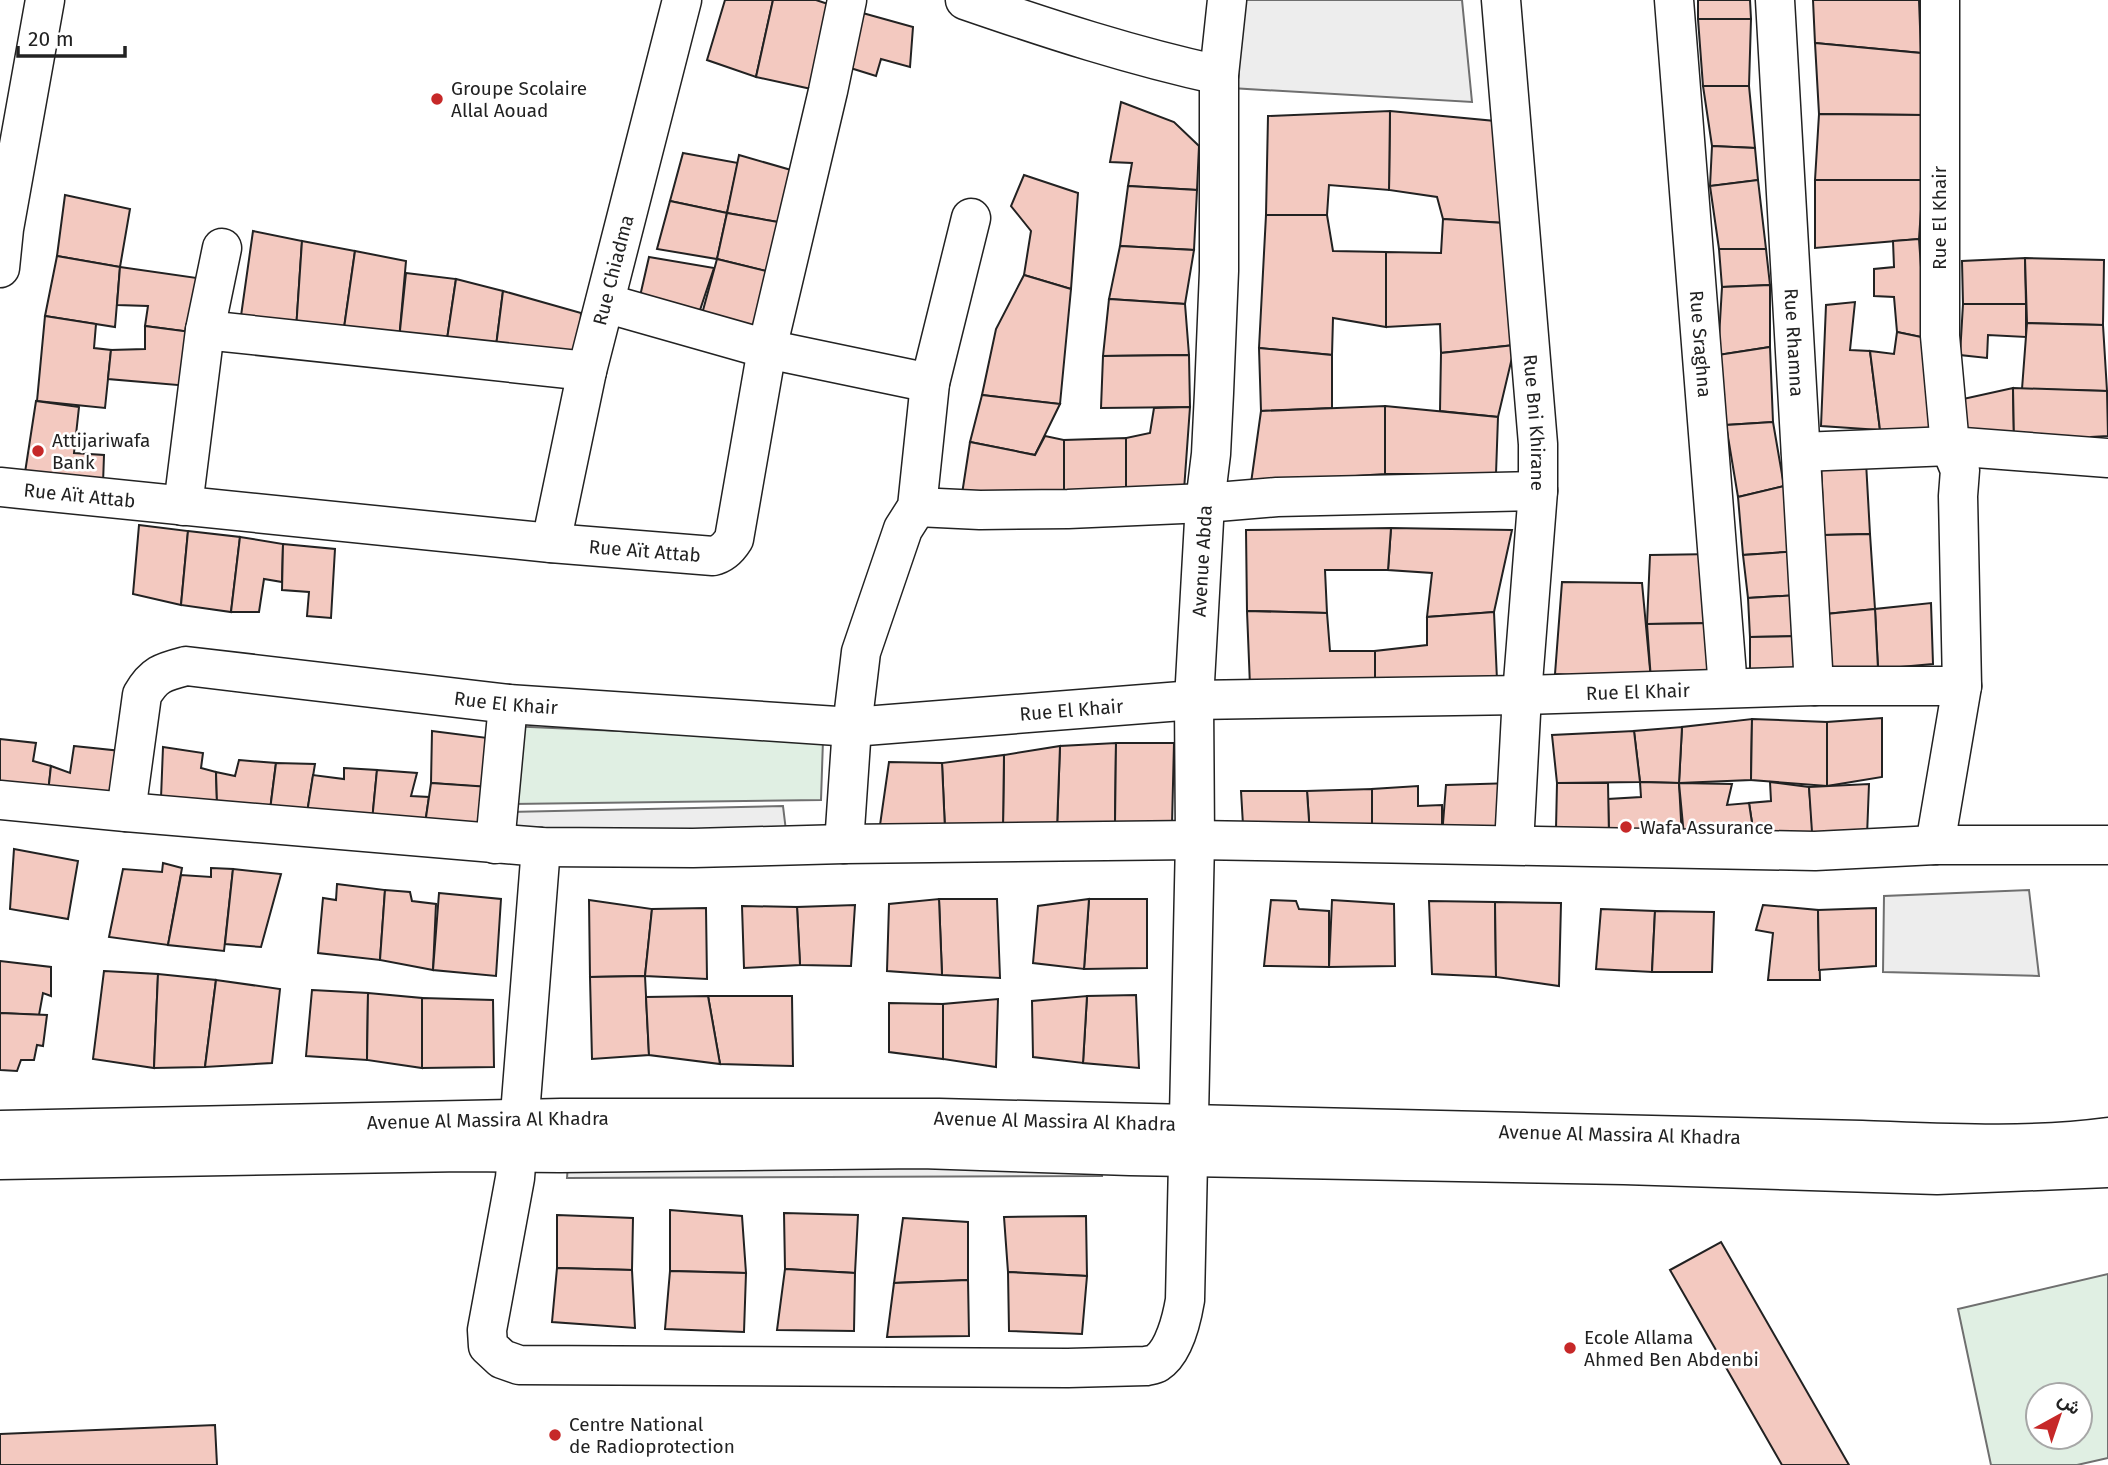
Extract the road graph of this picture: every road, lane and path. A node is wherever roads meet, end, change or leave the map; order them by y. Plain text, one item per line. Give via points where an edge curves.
1 (45, 0) edge
2 (682, 0) edge
3 (847, 0) edge
4 (965, 0) edge
5 (1227, 0) edge
6 (1501, 0) edge
7 (1674, 0) edge
8 (1775, 0) edge
9 (1940, 0) edge
10 (1219, 75) junction
11 (971, 218) dead end
12 (222, 248) dead end
13 (0, 268) edge
14 (606, 303) junction
15 (205, 330) junction
16 (767, 349) junction
17 (587, 371) junction
18 (930, 383) junction
19 (1950, 446) junction
20 (1801, 452) junction
21 (2108, 458) edge
22 (0, 486) edge
23 (1538, 491) junction
24 (1205, 503) junction
25 (183, 506) junction
26 (917, 507) junction
27 (551, 543) junction
28 (1814, 686) junction
29 (1962, 686) junction
30 (1728, 688) junction
31 (1522, 695) junction
32 (1194, 701) junction
33 (508, 704) junction
34 (852, 727) junction
35 (0, 800) edge
36 (126, 812) junction
37 (1195, 840) junction
38 (495, 844) junction
39 (844, 844) junction
40 (1514, 845) junction
41 (1935, 845) junction
42 (2108, 845) edge
43 (541, 847) junction
44 (0, 1130) edge
45 (518, 1136) junction
46 (2108, 1138) edge
47 (1189, 1140) junction
48 (0, 1160) edge
49 (2108, 1168) edge

1 - 13 street
2 - 14 street, Rue Chiadma
3 - 16 street, Rue Aït Attab
4 - 10 street via 1158,62
5 - 10 street, Avenue Abda
6 - 23 street, Rue Bni Khirane via 1538,444
7 - 30 street, Rue Sraghna
8 - 20 street, Rue Rhamna
9 - 19 street, Rue El Khair via 1940,336
10 - 24 street, Avenue Abda via 1219,271
11 - 18 street
12 - 15 street
14 - 16 street
14 - 17 street, Rue Chiadma
15 - 17 street
15 - 25 street
16 - 18 street
16 - 27 street, Rue Aït Attab via 730,546 713,556
17 - 27 street, Rue Chiadma
18 - 26 street
19 - 20 street
19 - 21 street
19 - 29 street, Rue El Khair via 1960,470
20 - 28 street, Rue Rhamna
22 - 25 street, Rue Aït Attab
23 - 24 street
23 - 31 street, Rue Bni Khirane
24 - 26 street via 1068,509
24 - 32 street, Avenue Abda
25 - 27 street, Rue Aït Attab
26 - 34 street via 902,529 866,633
28 - 29 street, Rue El Khair
28 - 30 street, Rue El Khair
29 - 41 street, Rue El Khair
30 - 31 street, Rue El Khair
31 - 32 street, Rue El Khair
31 - 40 street, Rue Bni Khirane
32 - 34 street, Rue El Khair
32 - 37 street, Avenue Abda
33 - 34 street, Rue El Khair
33 - 36 street, Rue El Khair via 186,666 162,673 149,682 142,695
33 - 38 street
34 - 39 street
35 - 36 street
36 - 38 street
37 - 39 street
37 - 40 street
37 - 47 street, Avenue Abda
38 - 43 street
39 - 43 street
40 - 41 street via 1815,851
41 - 42 street
43 - 45 street
44 - 45 street, Avenue Al Massira Al Khadra
45 - 47 street, Avenue Al Massira Al Khadra via 939,1118
45 - 47 street, Avenue Abda via 515,1178 487,1330 488,1346 502,1359 519,1365 860,1368 1081,1368 1157,1363 1181,1324 1185,1300
45 - 48 street, Avenue Al Massira Al Khadra
46 - 47 street, Avenue Al Massira Al Khadra via 2031,1144
47 - 49 street, Avenue Al Massira Al Khadra via 1624,1165 1937,1175

